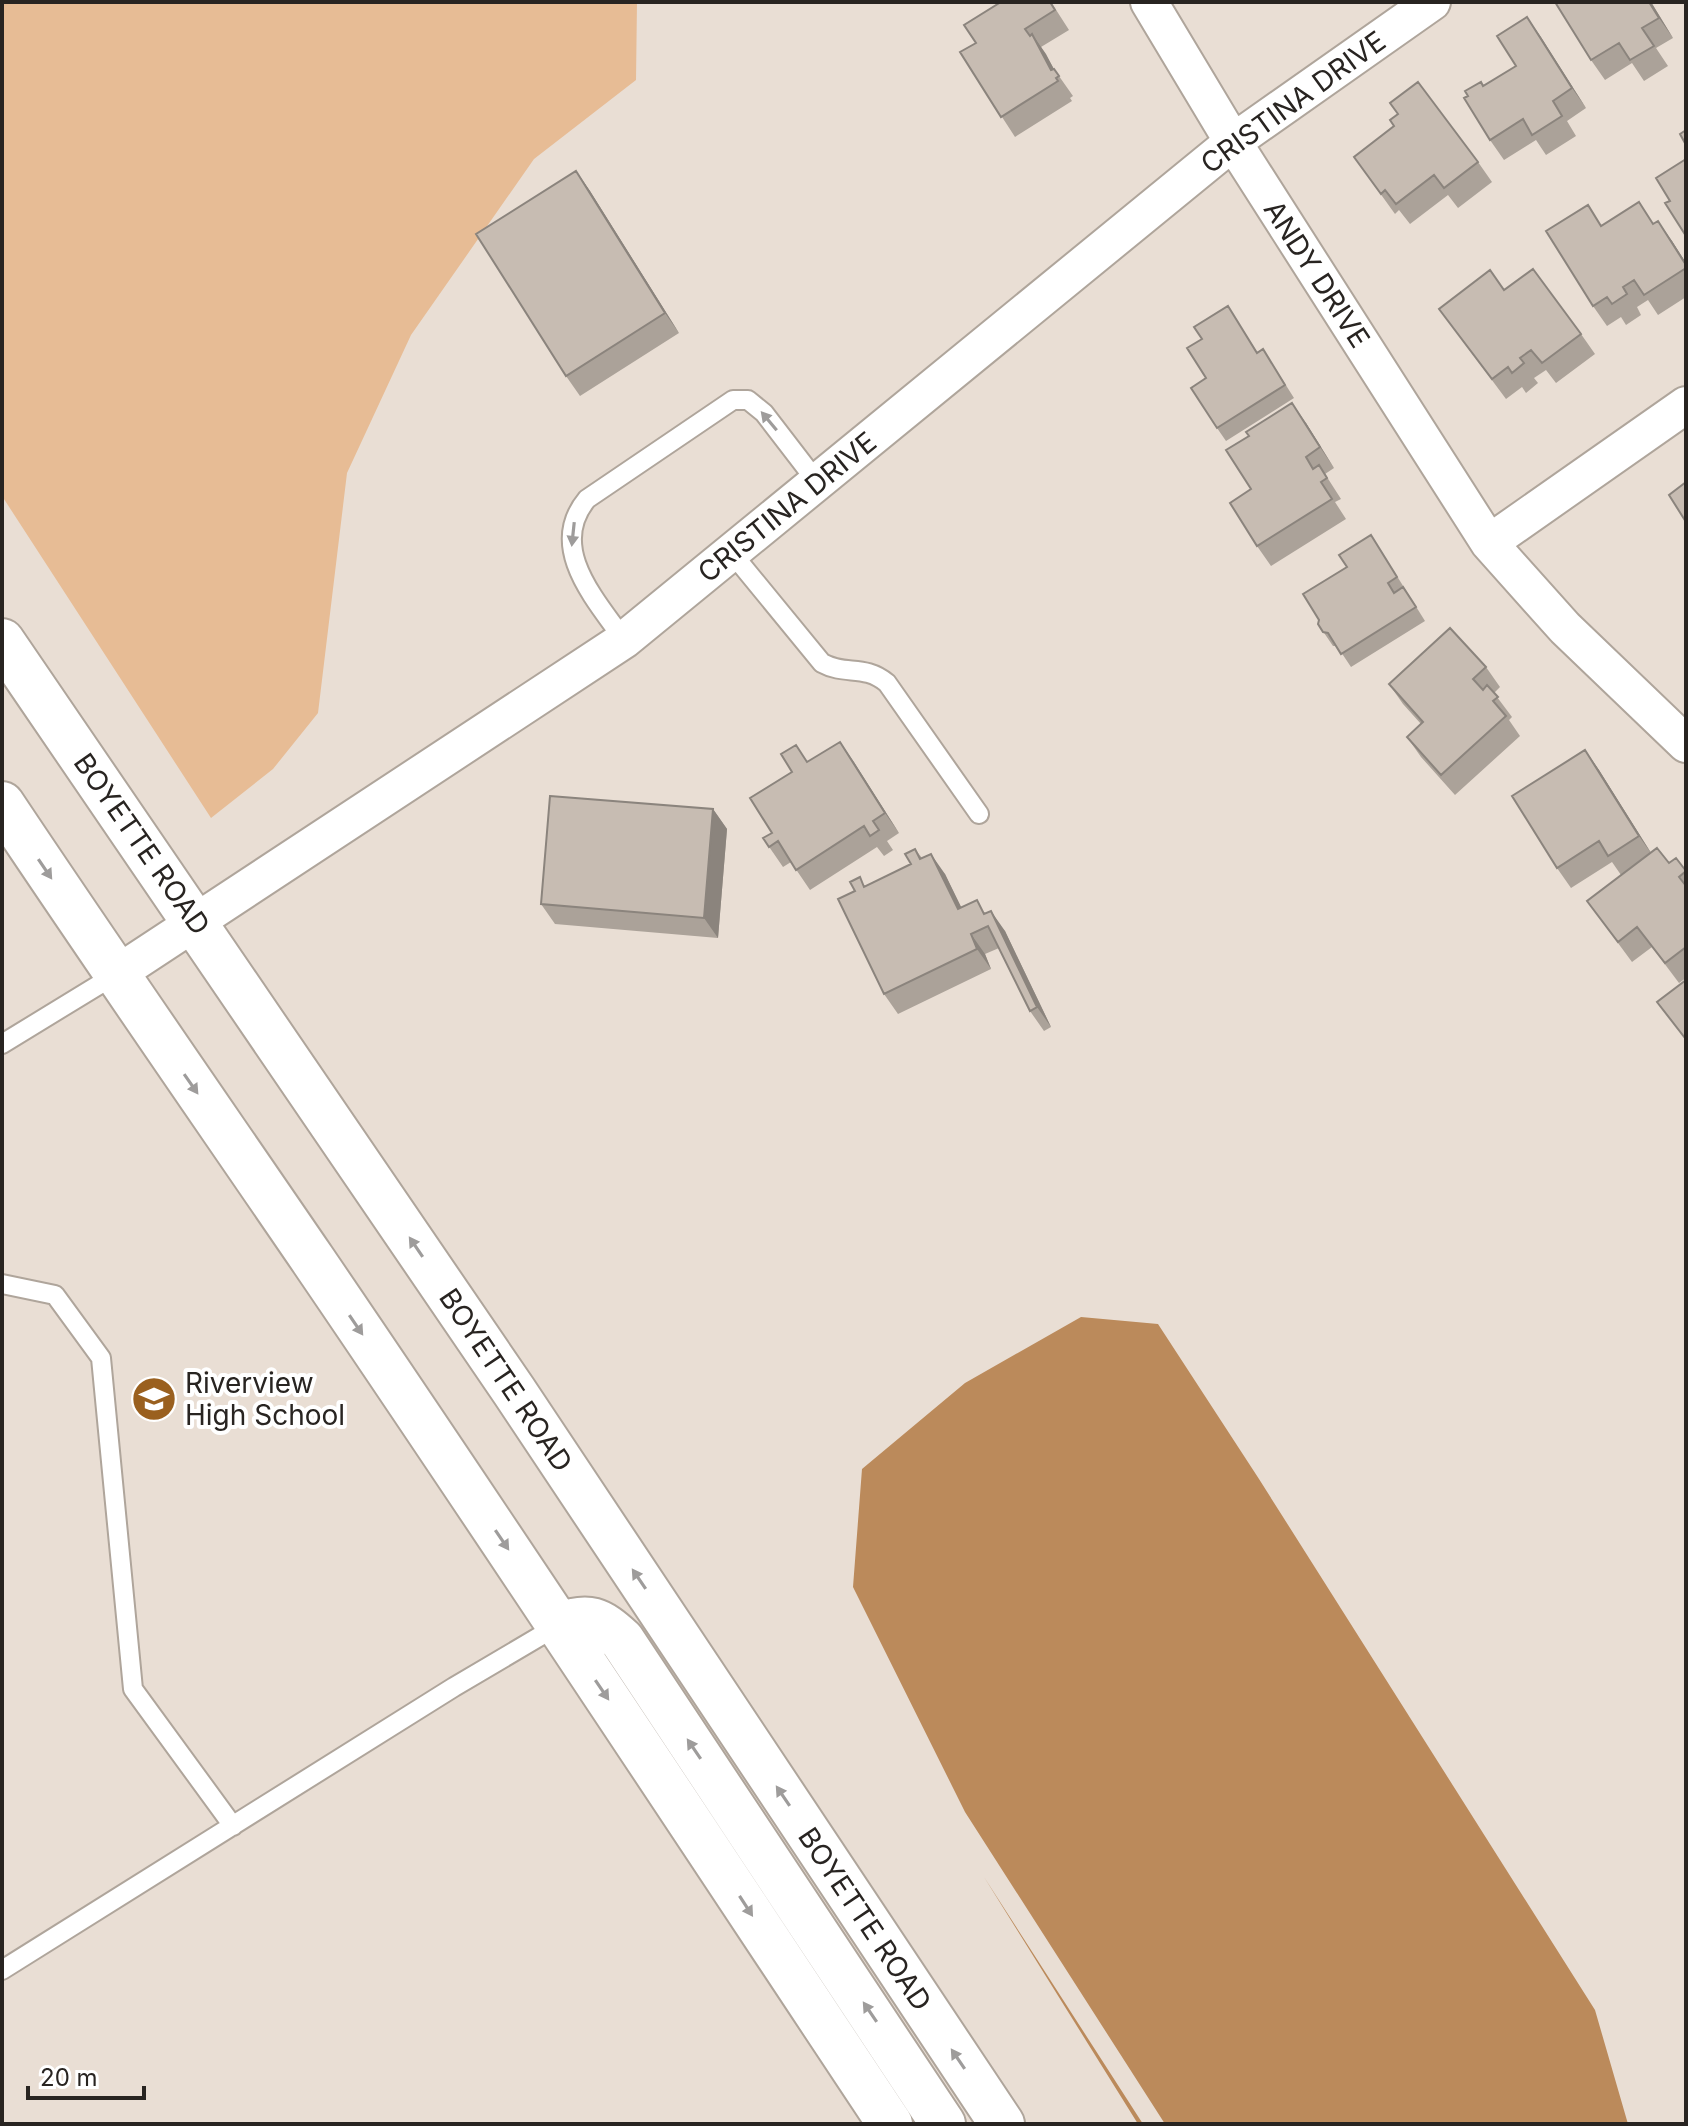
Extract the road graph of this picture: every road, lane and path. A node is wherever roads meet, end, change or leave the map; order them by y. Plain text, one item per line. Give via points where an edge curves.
1 (1149, 2) edge
2 (1432, 2) edge
3 (1233, 142) junction
4 (1686, 405) edge
5 (817, 482) junction
6 (1489, 543) junction
7 (731, 552) junction
8 (624, 640) junction
9 (2, 641) edge
10 (1686, 744) edge
11 (2, 804) edge
12 (979, 814) dead end
13 (197, 923) junction
14 (115, 975) junction
15 (2, 1044) edge
16 (2, 1284) edge
17 (559, 1625) junction
18 (233, 1826) junction
19 (2, 1970) edge
20 (890, 2124) edge
21 (943, 2124) edge
22 (1002, 2124) edge

1 - 3 street, ANDY DRIVE
2 - 3 street, CRISTINA DRIVE
3 - 5 street, CRISTINA DRIVE
3 - 6 street, ANDY DRIVE
4 - 6 street
5 - 7 street, CRISTINA DRIVE
5 -> 8 lane via 764,413 748,400 733,400 587,499 577,512 571,546 585,585
6 - 10 street, ANDY DRIVE via 1565,628
7 - 8 street, CRISTINA DRIVE
7 - 12 lane via 822,663 836,671 876,674 887,683
8 - 13 street, CRISTINA DRIVE
9 - 13 main road, BOYETTE ROAD
11 -> 14 main road
13 - 14 street, CRISTINA DRIVE
22 -> 13 main road, BOYETTE ROAD
14 - 15 lane
14 -> 17 main road
16 - 18 lane via 55,1295 101,1358 133,1689
17 - 18 lane
17 -> 20 main road
21 -> 17 main road via 622,1640 593,1619
18 - 19 lane

